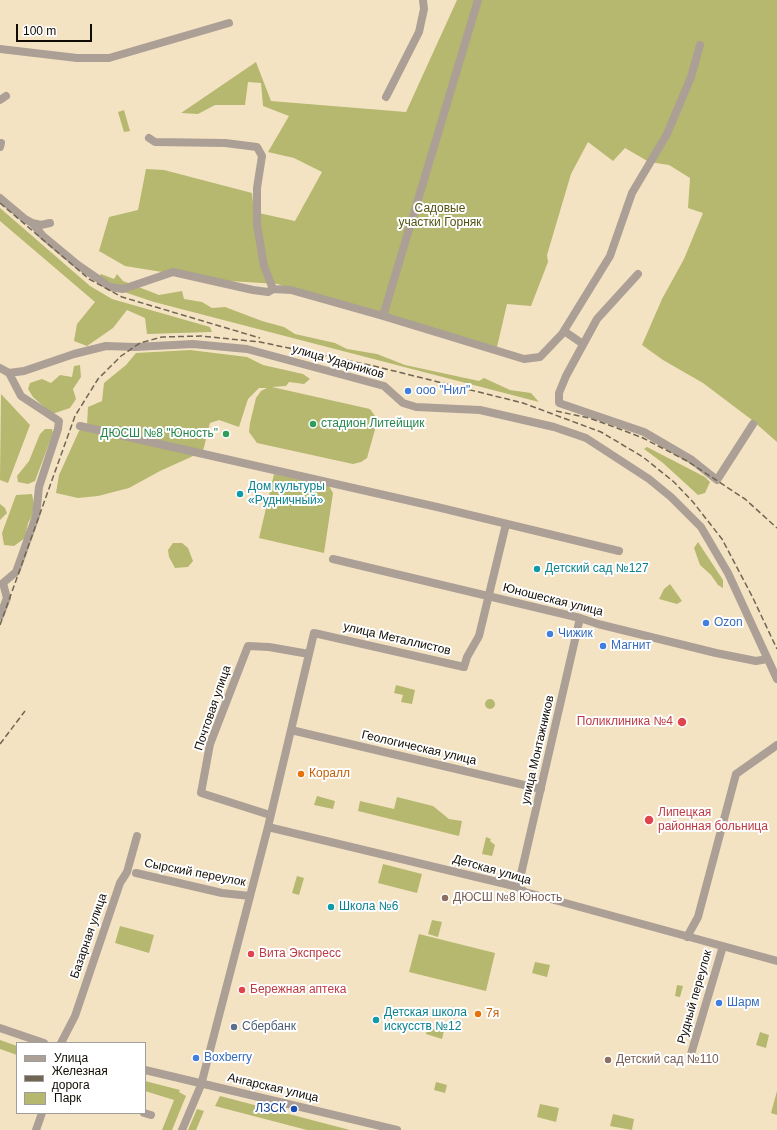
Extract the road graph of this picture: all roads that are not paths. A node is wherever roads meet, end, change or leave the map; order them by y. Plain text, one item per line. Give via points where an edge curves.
1 (423, 0) edge
2 (478, 0) edge
3 (229, 23) dead end
4 (700, 45) dead end
5 (0, 49) edge
6 (386, 97) dead end
7 (150, 138) dead end
8 (0, 198) edge
9 (32, 223) junction
10 (50, 223) dead end
11 (638, 274) dead end
12 (273, 289) junction
13 (383, 316) junction
14 (564, 331) junction
15 (583, 344) junction
16 (0, 368) edge
17 (9, 373) junction
18 (753, 424) dead end
19 (80, 426) dead end
20 (506, 524) junction
21 (620, 551) dead end
22 (333, 559) dead end
23 (489, 596) junction
24 (0, 616) edge
25 (580, 618) junction
26 (309, 654) junction
27 (767, 659) junction
28 (777, 679) edge
29 (291, 730) junction
30 (777, 746) edge
31 (541, 789) junction
32 (270, 815) junction
33 (268, 827) junction
34 (137, 836) dead end
35 (136, 873) dead end
36 (518, 887) junction
37 (250, 896) junction
38 (687, 937) junction
39 (722, 946) junction
40 (777, 961) edge
41 (0, 1028) edge
42 (41, 1042) edge
43 (62, 1042) edge
44 (691, 1054) dead end
45 (146, 1070) edge
46 (201, 1084) junction
47 (42, 1114) edge
48 (36, 1130) edge
49 (182, 1130) edge
50 (397, 1130) edge

1 - 6 street via 424,9 419,32
2 - 13 street
3 - 5 street via 109,58 77,58
4 - 14 street via 691,77 667,134 632,192 610,256
7 - 12 street via 156,142 225,143 258,147 262,156 257,188 257,226 264,266
8 - 9 street
9 - 10 street
9 - 12 street via 43,236 78,265 110,287 123,290 173,272 252,290 268,292
11 - 15 street via 597,319
12 - 13 street via 290,290
13 - 14 street via 529,359 540,356
14 - 15 street
15 - 18 street via 559,393 559,403 644,432 692,460 717,480
16 - 17 street
17 - 24 street via 21,396 59,422 39,487 36,516 16,572 3,583 7,598
17 - 27 street, улица Ударников via 24,371 106,346 193,344 247,349 384,386 403,403 416,407 480,410 554,427 586,438 649,479 701,527 728,573
19 - 20 street
20 - 21 street
20 - 23 street
22 - 23 street, Юношеская улица
23 - 25 street, Юношеская улица
23 - 26 street, улица Металлистов via 479,636 466,657 464,667 314,633
25 - 27 street, Юношеская улица via 716,654 756,661
25 - 31 street, улица Монтажников
26 - 29 street
26 - 32 street, Почтовая улица via 248,646 210,744 201,793
27 - 28 street
29 - 31 street, Геологическая улица
29 - 32 street
30 - 38 street via 736,774 698,917
31 - 36 street, улица Монтажников
32 - 33 street
33 - 36 street, Детская улица
33 - 37 street
34 - 43 street, Базарная улица via 127,872 120,883 75,1016
35 - 37 street, Сырский переулок
36 - 38 street, Детская улица via 525,892
37 - 46 street
38 - 39 street, Детская улица
39 - 40 street, Детская улица
39 - 44 street, Рудный переулок
41 - 42 street
45 - 46 street, Ангарская улица
46 - 49 street
46 - 50 street, Ангарская улица
47 - 48 street

